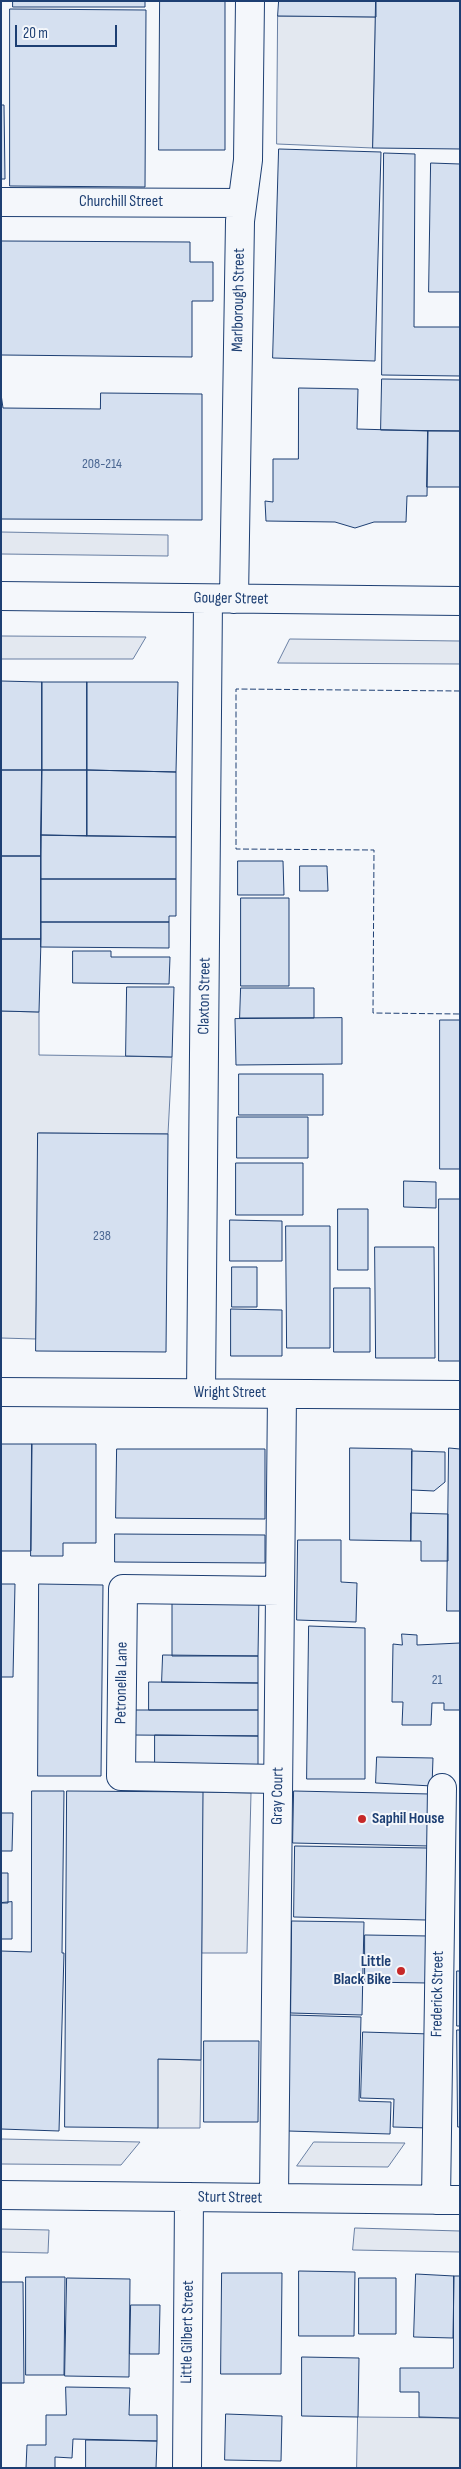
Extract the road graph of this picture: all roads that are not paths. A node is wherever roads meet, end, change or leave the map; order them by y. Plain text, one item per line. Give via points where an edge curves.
1 (250, 1) edge
2 (1, 202) edge
3 (242, 203) junction
4 (1, 596) edge
5 (221, 599) junction
6 (460, 601) edge
7 (1, 1392) edge
8 (201, 1393) junction
9 (282, 1394) junction
10 (460, 1395) edge
11 (280, 1591) junction
12 (278, 1779) junction
13 (442, 1788) dead end
14 (449, 1956) edge
15 (1, 2195) edge
16 (189, 2197) junction
17 (274, 2198) junction
18 (448, 2200) edge
19 (187, 2468) edge

1 - 3 street, Marlborough Street via 248,160
2 - 3 street, Churchill Street
3 - 5 street, Marlborough Street
4 - 5 street, Gouger Street
5 - 6 street, Gouger Street
5 - 8 street, Claxton Street
7 - 8 street, Wright Street
8 - 9 street, Wright Street
9 - 10 street, Wright Street
9 - 11 street, Gray Court
11 - 12 street, Gray Court
11 - 12 street, Petronella Lane via 123,1589 122,1658 121,1776
12 - 17 street, Gray Court
13 - 14 street, Frederick Street
14 - 18 street, Frederick Street
15 - 16 street, Sturt Street
16 - 17 street, Sturt Street
16 - 19 street, Little Gilbert Street
17 - 18 street, Sturt Street

